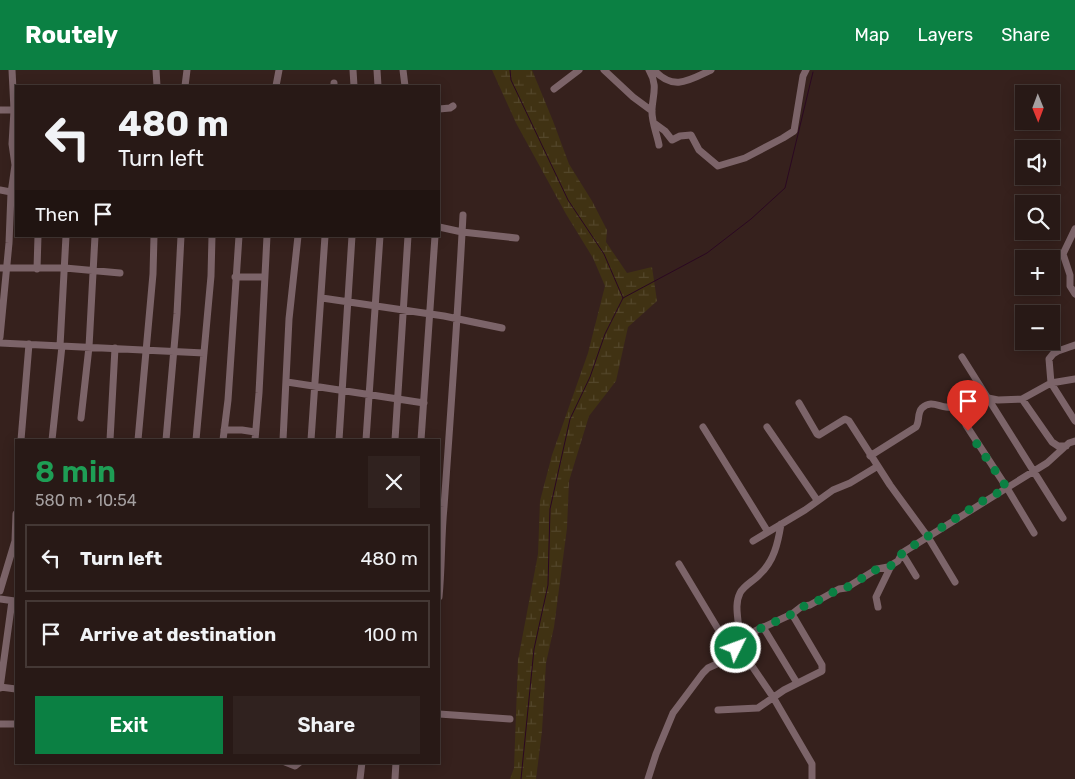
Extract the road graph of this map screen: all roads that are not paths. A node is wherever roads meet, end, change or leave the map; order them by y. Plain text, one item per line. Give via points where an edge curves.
1 (12, 70) edge
2 (156, 70) edge
3 (187, 70) edge
4 (279, 70) edge
5 (353, 70) edge
6 (377, 70) edge
7 (403, 70) edge
8 (579, 70) edge
9 (604, 70) edge
10 (649, 70) edge
11 (654, 70) edge
12 (711, 70) edge
13 (806, 70) edge
14 (157, 85) edge
15 (184, 85) edge
16 (276, 85) edge
17 (354, 85) edge
18 (378, 85) edge
19 (405, 85) edge
20 (554, 89) dead end
21 (453, 106) dead end
22 (440, 109) edge
23 (0, 110) edge
24 (14, 110) junction
25 (652, 111) junction
26 (654, 123) junction
27 (659, 145) dead end
28 (0, 190) edge
29 (14, 193) edge
30 (463, 215) dead end
31 (440, 227) edge
32 (1075, 228) edge
33 (462, 232) junction
34 (38, 237) edge
35 (66, 237) edge
36 (95, 237) edge
37 (154, 237) edge
38 (181, 237) edge
39 (212, 237) edge
40 (239, 237) edge
41 (267, 237) edge
42 (298, 237) edge
43 (325, 237) edge
44 (352, 237) edge
45 (380, 237) edge
46 (408, 237) edge
47 (435, 237) edge
48 (516, 238) dead end
49 (3, 268) edge
50 (37, 268) junction
51 (65, 268) junction
52 (93, 270) junction
53 (120, 272) dead end
54 (235, 277) junction
55 (264, 277) junction
56 (1075, 294) edge
57 (322, 298) junction
58 (349, 302) junction
59 (376, 306) junction
60 (402, 309) junction
61 (430, 314) junction
62 (458, 318) junction
63 (502, 328) dead end
64 (0, 337) edge
65 (0, 343) edge
66 (29, 344) junction
67 (1075, 345) edge
68 (61, 346) junction
69 (88, 347) junction
70 (116, 348) junction
71 (146, 350) junction
72 (174, 352) junction
73 (204, 353) junction
74 (962, 357) dead end
75 (1075, 379) edge
76 (287, 382) junction
77 (1051, 384) junction
78 (315, 386) junction
79 (982, 389) junction
80 (342, 390) junction
81 (370, 395) junction
82 (397, 398) junction
83 (988, 398) junction
84 (1022, 399) junction
85 (1003, 400) junction
86 (424, 403) junction
87 (799, 403) dead end
88 (962, 407) junction
89 (996, 413) junction
90 (81, 418) dead end
91 (1075, 421) edge
92 (703, 427) dead end
93 (767, 427) dead end
94 (224, 430) junction
95 (255, 436) edge
96 (21, 439) edge
97 (52, 439) edge
98 (110, 439) edge
99 (138, 439) edge
100 (166, 439) edge
101 (196, 439) edge
102 (223, 439) edge
103 (283, 439) edge
104 (311, 439) edge
105 (339, 439) edge
106 (366, 439) edge
107 (395, 439) edge
108 (422, 439) edge
109 (1075, 441) edge
110 (1066, 446) junction
111 (870, 456) junction
112 (878, 466) junction
113 (1034, 471) junction
114 (1007, 488) junction
115 (817, 500) junction
116 (441, 509) edge
117 (1063, 518) dead end
118 (781, 524) junction
119 (768, 532) junction
120 (1034, 533) dead end
121 (928, 537) junction
122 (15, 541) edge
123 (753, 541) dead end
124 (902, 553) junction
125 (679, 564) dead end
126 (891, 566) junction
127 (916, 576) dead end
128 (955, 582) dead end
129 (440, 587) edge
130 (0, 592) edge
131 (0, 599) edge
132 (14, 601) edge
133 (878, 607) dead end
134 (792, 614) junction
135 (763, 627) junction
136 (738, 644) junction
137 (3, 654) edge
138 (798, 683) junction
139 (0, 688) edge
140 (15, 689) edge
141 (773, 697) junction
142 (718, 710) dead end
143 (440, 714) edge
144 (510, 719) dead end
145 (0, 724) edge
146 (15, 724) edge
147 (362, 764) edge
148 (396, 764) edge
149 (360, 779) edge
150 (395, 779) edge
151 (648, 779) edge
152 (812, 779) edge

1 - 24 street
2 - 14 street
3 - 15 street
4 - 16 street
5 - 17 street
6 - 18 street
7 - 19 street
8 - 20 street
9 - 25 street
10 - 25 street via 655,92
11 - 12 street via 673,83 688,81
13 - 26 street via 794,130 735,162 718,166 699,150 691,135 672,140
21 - 22 street
23 - 24 street
24 - 29 street
25 - 26 street
26 - 27 street
28 - 29 street
29 - 49 street
30 - 33 street
31 - 33 street
32 - 56 street via 1063,254
33 - 48 street
33 - 62 street
34 - 50 street
35 - 51 street
36 - 52 street
37 - 71 street
38 - 72 street
39 - 73 street
40 - 54 street
41 - 55 street
42 - 76 street via 289,319
43 - 57 street
44 - 58 street
45 - 59 street
46 - 60 street
47 - 61 street
49 - 50 street
49 - 64 street
50 - 51 street
51 - 52 street
51 - 68 street
52 - 53 street
52 - 69 street
54 - 55 street
54 - 94 street
55 - 95 street
57 - 58 street
57 - 78 street
58 - 59 street
58 - 80 street
59 - 60 street
59 - 81 street
60 - 61 street
60 - 82 street
61 - 62 street
61 - 86 street
62 - 63 street
62 - 116 street
65 - 66 street
66 - 68 street
66 - 96 street
67 - 77 street via 1050,356
68 - 69 street
68 - 97 street
69 - 70 street
69 - 90 street
70 - 71 street
70 - 98 street
71 - 72 street
71 - 99 street
72 - 73 street
72 - 100 street
73 - 101 street
74 - 79 street
75 - 77 street
76 - 78 street
76 - 103 street
77 - 84 street
77 - 91 street
78 - 80 street
78 - 104 street
79 - 83 street
79 - 88 street via 966,399
80 - 81 street
80 - 105 street
81 - 82 street
81 - 106 street
82 - 86 street
82 - 107 street
83 - 85 street
83 - 89 street
84 - 85 street
84 - 110 street via 1052,442
85 - 89 street
86 - 108 street
87 - 111 street via 819,435 847,419
88 - 111 street via 947,408 931,403 924,406 916,427
88 - 114 street via 968,431
89 - 113 street
92 - 119 street
93 - 115 street
94 - 95 street via 235,429
94 - 102 street
109 - 110 street
110 - 113 street
111 - 112 street
112 - 115 street
112 - 121 street
113 - 114 street
113 - 117 street
114 - 120 street
114 - 121 street
115 - 118 street
116 - 129 street
118 - 119 street
118 - 136 street via 774,553 760,574 739,595
119 - 123 street
121 - 124 street
121 - 128 street
122 - 130 street
124 - 126 street
124 - 127 street
125 - 136 street via 724,639
126 - 133 street via 876,597
126 - 134 street via 877,569
131 - 132 street
132 - 137 street
134 - 135 street
134 - 138 street via 823,668
135 - 136 street
135 - 138 street
136 - 141 street
136 - 151 street via 730,658 703,672 673,713
137 - 139 street
138 - 141 street
139 - 140 street
141 - 142 street via 756,708
141 - 152 street via 812,764
143 - 144 street
145 - 146 street
147 - 149 street
148 - 150 street

